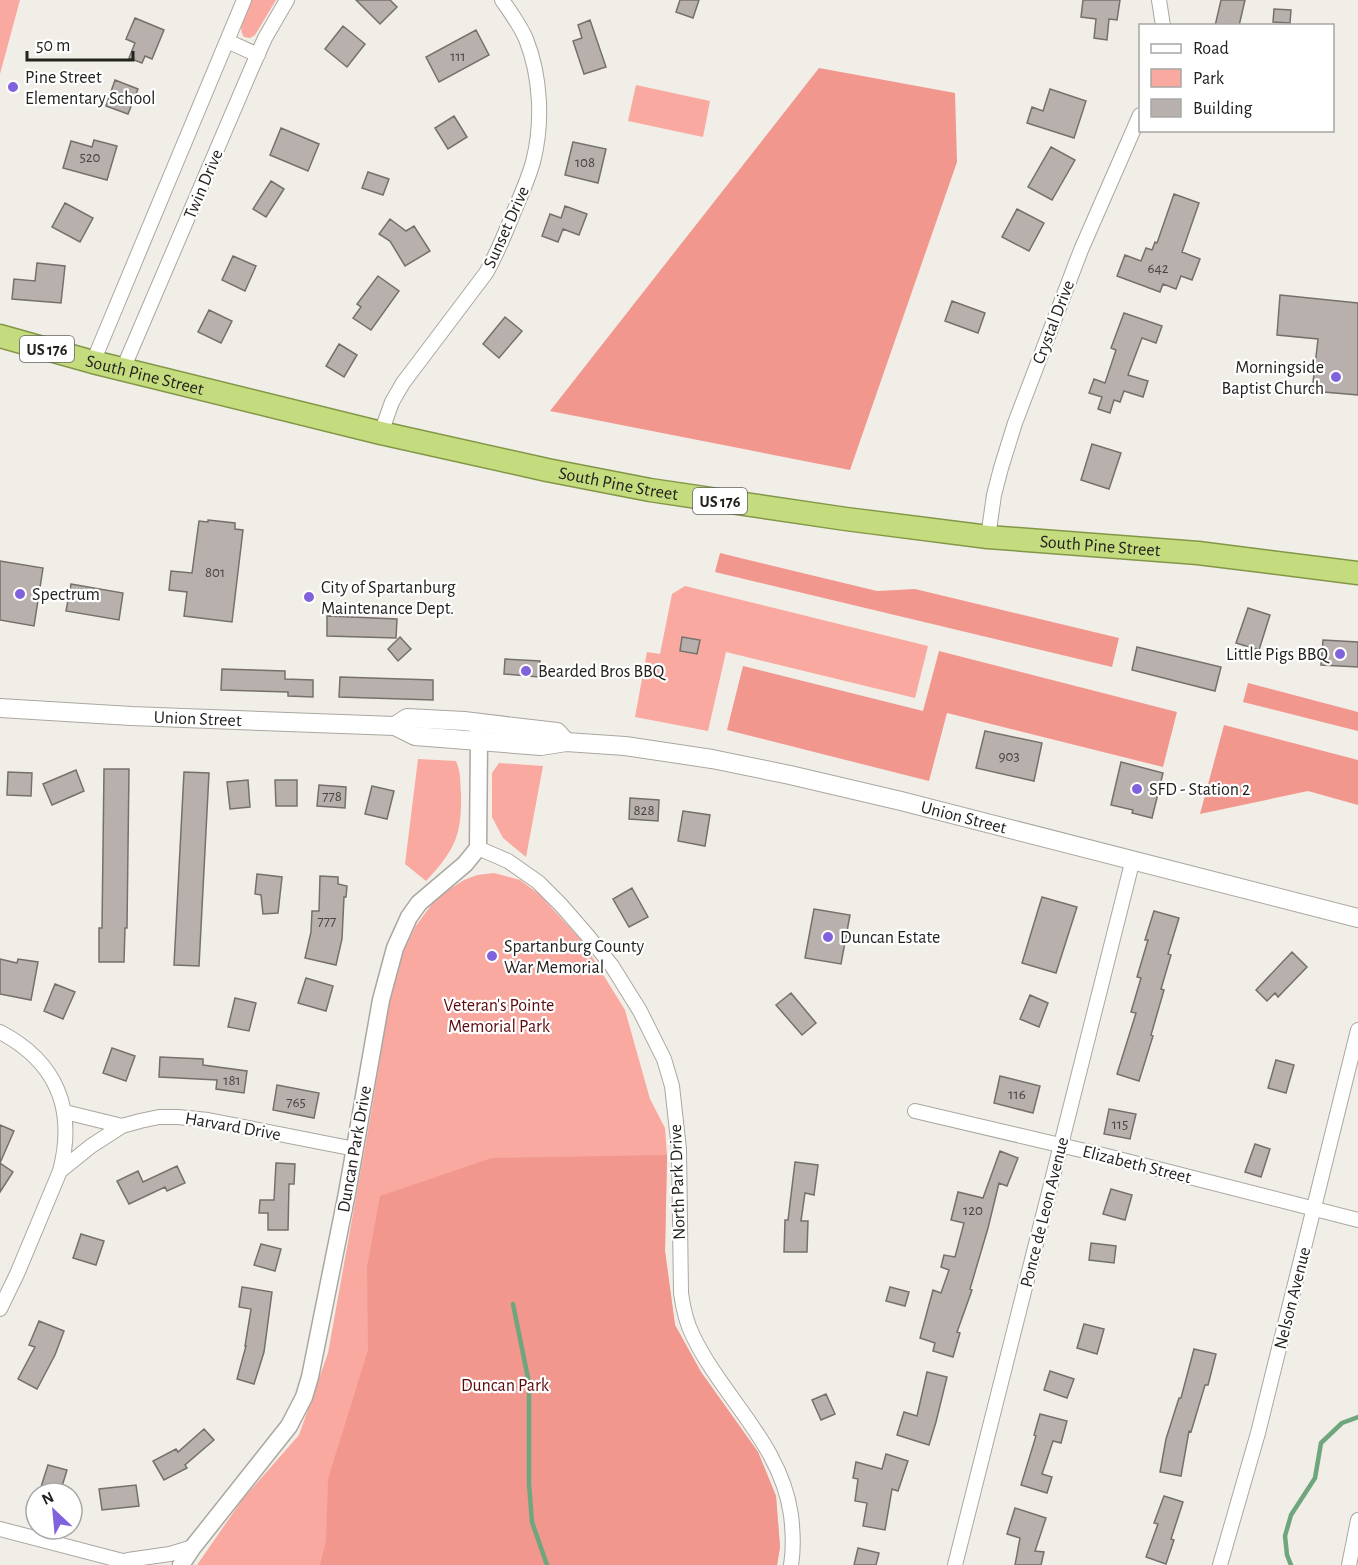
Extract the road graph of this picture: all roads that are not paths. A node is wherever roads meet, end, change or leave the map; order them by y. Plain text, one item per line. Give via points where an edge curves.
1 (244, 0) edge
2 (287, 0) edge
3 (502, 0) edge
4 (1160, 0) edge
5 (1163, 24) edge
6 (227, 40) junction
7 (258, 56) junction
8 (1139, 117) edge
9 (0, 336) edge
10 (93, 362) junction
11 (123, 369) junction
12 (381, 433) junction
13 (988, 537) junction
14 (1358, 573) edge
15 (0, 708) edge
16 (478, 731) junction
17 (478, 848) junction
18 (1133, 859) junction
19 (1358, 918) edge
20 (1358, 1030) edge
21 (0, 1032) edge
22 (915, 1111) dead end
23 (65, 1112) junction
24 (122, 1126) junction
25 (1061, 1145) junction
26 (355, 1149) junction
27 (60, 1171) junction
28 (1314, 1208) junction
29 (1358, 1220) edge
30 (0, 1309) edge
31 (1358, 1520) edge
32 (0, 1529) edge
33 (193, 1547) junction
34 (125, 1563) edge
35 (138, 1565) edge
36 (181, 1565) edge
37 (791, 1565) edge
38 (954, 1565) edge
39 (1220, 1565) edge
40 (1349, 1565) edge

1 - 6 street, Twin Drive
2 - 7 street, Twin Drive
3 - 12 street, Sunset Drive via 525,38 537,75 537,135 527,182 486,273 404,382
4 - 5 street
6 - 7 street
6 - 10 street, Twin Drive
7 - 11 street, Twin Drive
8 - 13 street, Crystal Drive via 1081,250 1015,423 994,495
9 - 10 highway, South Pine Street / US 176
10 - 11 highway, South Pine Street / US 176
11 - 12 highway, South Pine Street / US 176
12 - 13 highway, South Pine Street / US 176 via 650,490
13 - 14 highway, South Pine Street / US 176 via 1198,553
15 - 16 main road, Union Street via 395,726 407,718
16 - 17 street
16 - 18 main road, Union Street via 557,732 566,742 712,759
17 - 26 street, Duncan Park Drive via 419,903 401,932 381,1000
17 - 37 street, North Park Drive via 508,861 538,882 561,905 612,966 664,1059 672,1086 679,1149 681,1293 685,1314 702,1353 772,1456 789,1506 793,1532
18 - 19 main road, Union Street
18 - 25 street, Ponce de Leon Avenue
20 - 28 street, Nelson Avenue
21 - 23 street via 42,1066 60,1095
22 - 25 street, Elizabeth Street
23 - 24 street
23 - 27 street via 66,1143
24 - 26 street, Harvard Drive via 159,1117 178,1117
24 - 27 street, Harvard Drive
25 - 28 street, Elizabeth Street
25 - 38 street, Ponce de Leon Avenue
26 - 33 street, Duncan Park Drive via 304,1397 284,1434
27 - 30 street, Harvard Drive
28 - 29 street, Elizabeth Street
28 - 39 street, Nelson Avenue via 1258,1433
31 - 40 street
32 - 34 street
33 - 34 street
33 - 36 street, Duncan Park Drive
34 - 35 street

